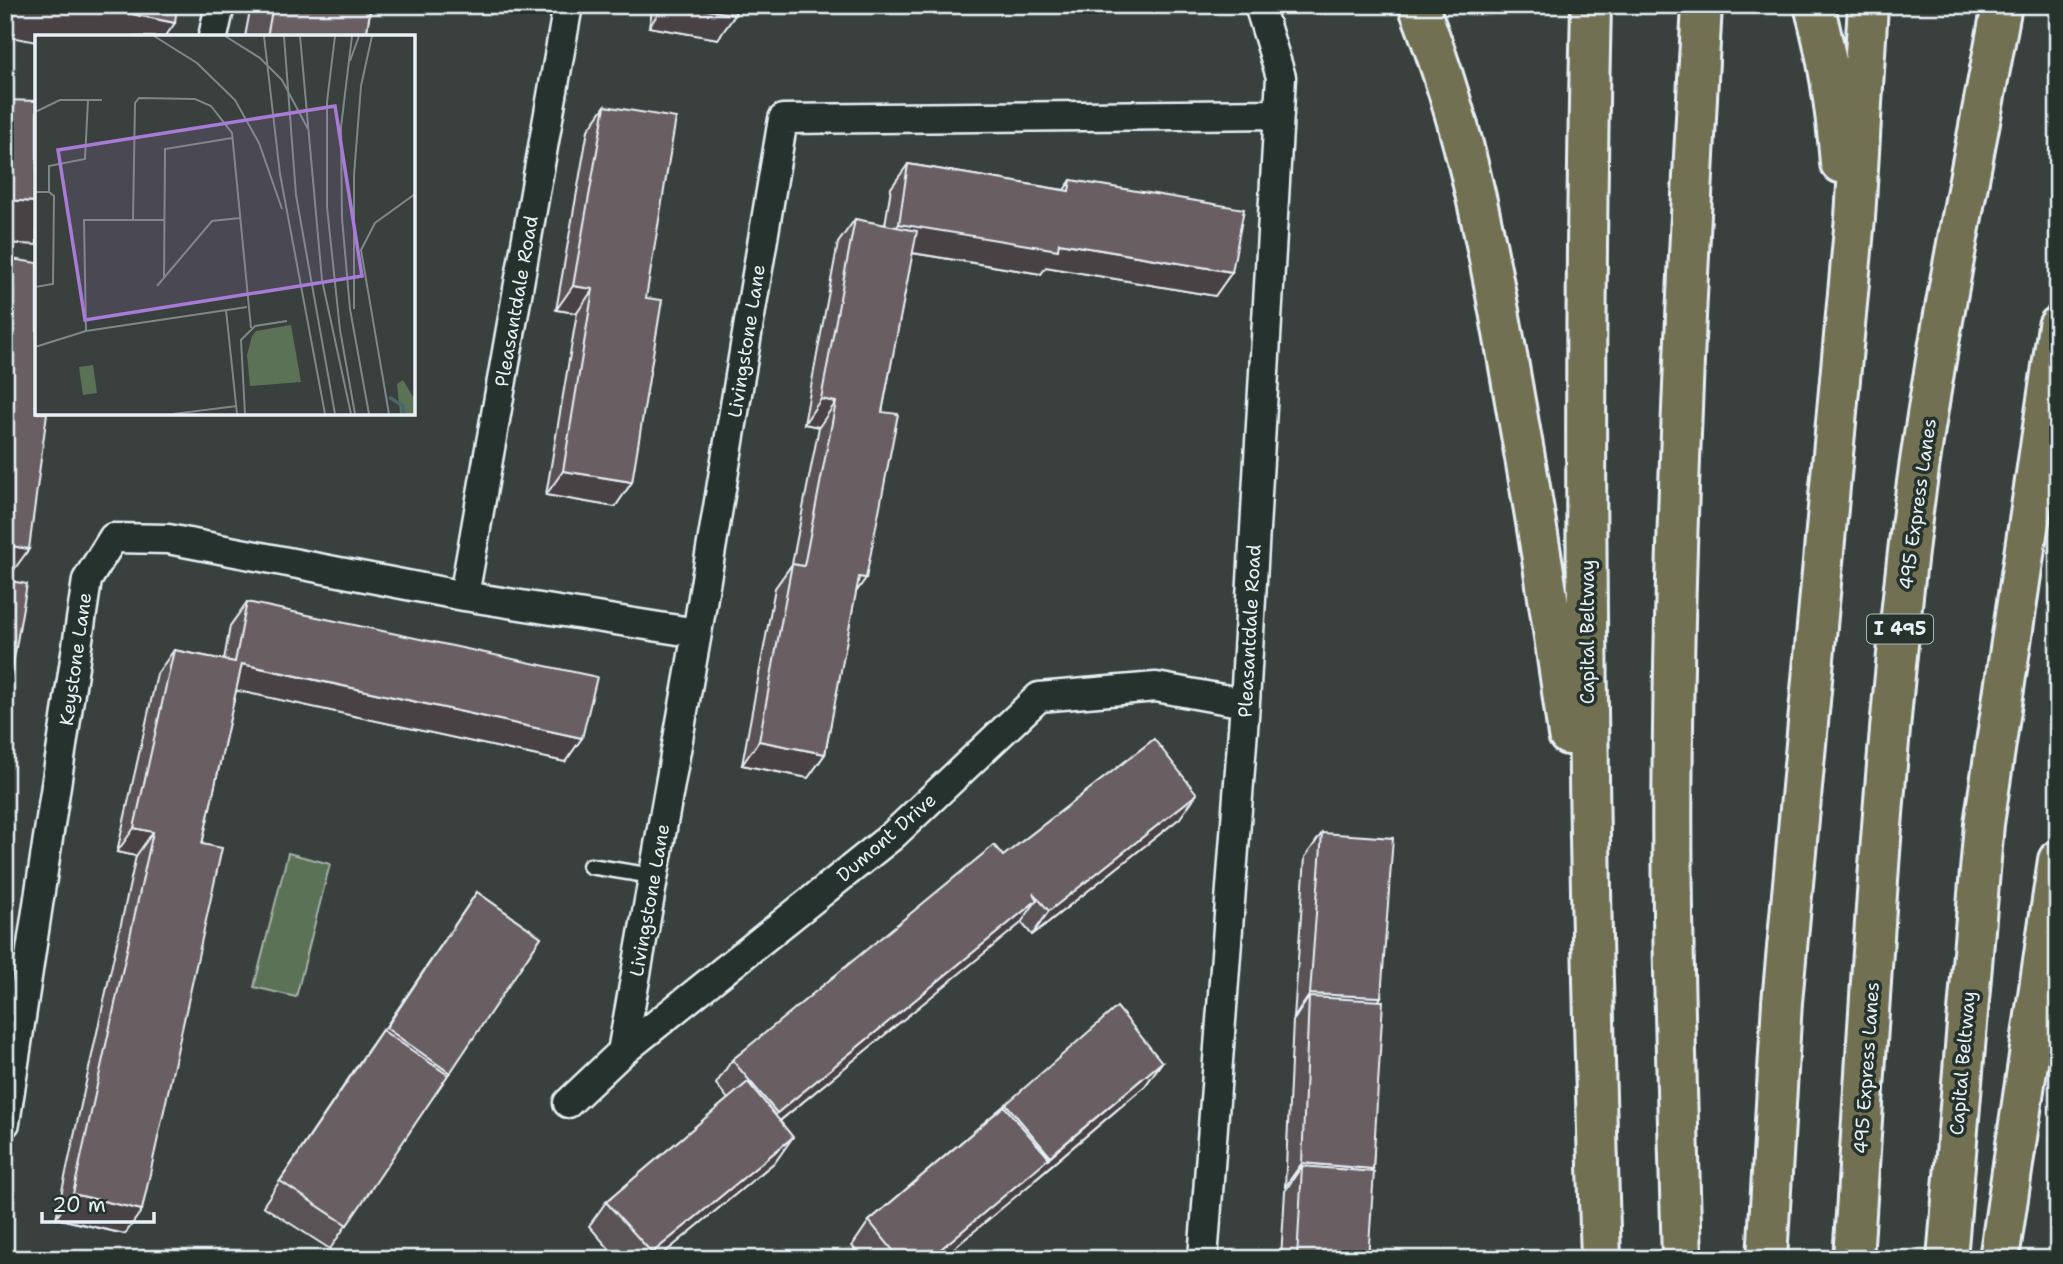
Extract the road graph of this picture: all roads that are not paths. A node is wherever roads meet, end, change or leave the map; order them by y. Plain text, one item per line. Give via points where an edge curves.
1 (220, 5) edge
2 (568, 5) edge
3 (1259, 5) edge
4 (1418, 5) edge
5 (1591, 5) edge
6 (1702, 5) edge
7 (1814, 5) edge
8 (1868, 5) edge
9 (2002, 5) edge
10 (213, 35) edge
11 (1279, 114) junction
12 (2058, 326) edge
13 (1840, 372) junction
14 (464, 596) junction
15 (697, 633) junction
16 (1245, 703) junction
17 (2058, 860) edge
18 (590, 866) dead end
19 (653, 876) junction
20 (1589, 903) junction
21 (622, 1052) junction
22 (568, 1103) dead end
23 (5, 1123) edge
24 (1203, 1259) edge
25 (1601, 1259) edge
26 (1682, 1259) edge
27 (1767, 1259) edge
28 (1853, 1259) edge
29 (1947, 1259) edge
30 (1999, 1259) edge

1 - 10 street
2 - 14 street, Pleasantdale Road
3 - 11 street, Pleasantdale Road via 1281,77
4 - 20 highway via 1438,56 1471,179 1503,331 1559,671
5 - 20 highway, Capital Beltway via 1586,405
6 - 26 highway via 1673,719
7 - 13 highway via 1837,120
8 - 13 highway
9 - 28 highway, 495 Express Lanes / I 495 via 1908,552 1890,723
11 - 15 street, Livingstone Lane via 783,119
11 - 16 street, Pleasantdale Road
12 - 29 highway, Capital Beltway via 1984,824
13 - 27 highway via 1783,989
14 - 15 street, Keystone Lane
14 - 23 street, Keystone Lane via 168,539 113,538 87,580
15 - 19 street, Livingstone Lane
16 - 21 street, Dumont Drive via 1156,687 1039,697 892,836
16 - 24 street, Pleasantdale Road
17 - 30 highway
18 - 19 lane
19 - 21 street, Livingstone Lane
20 - 25 highway, Capital Beltway
21 - 22 street, Dumont Drive

